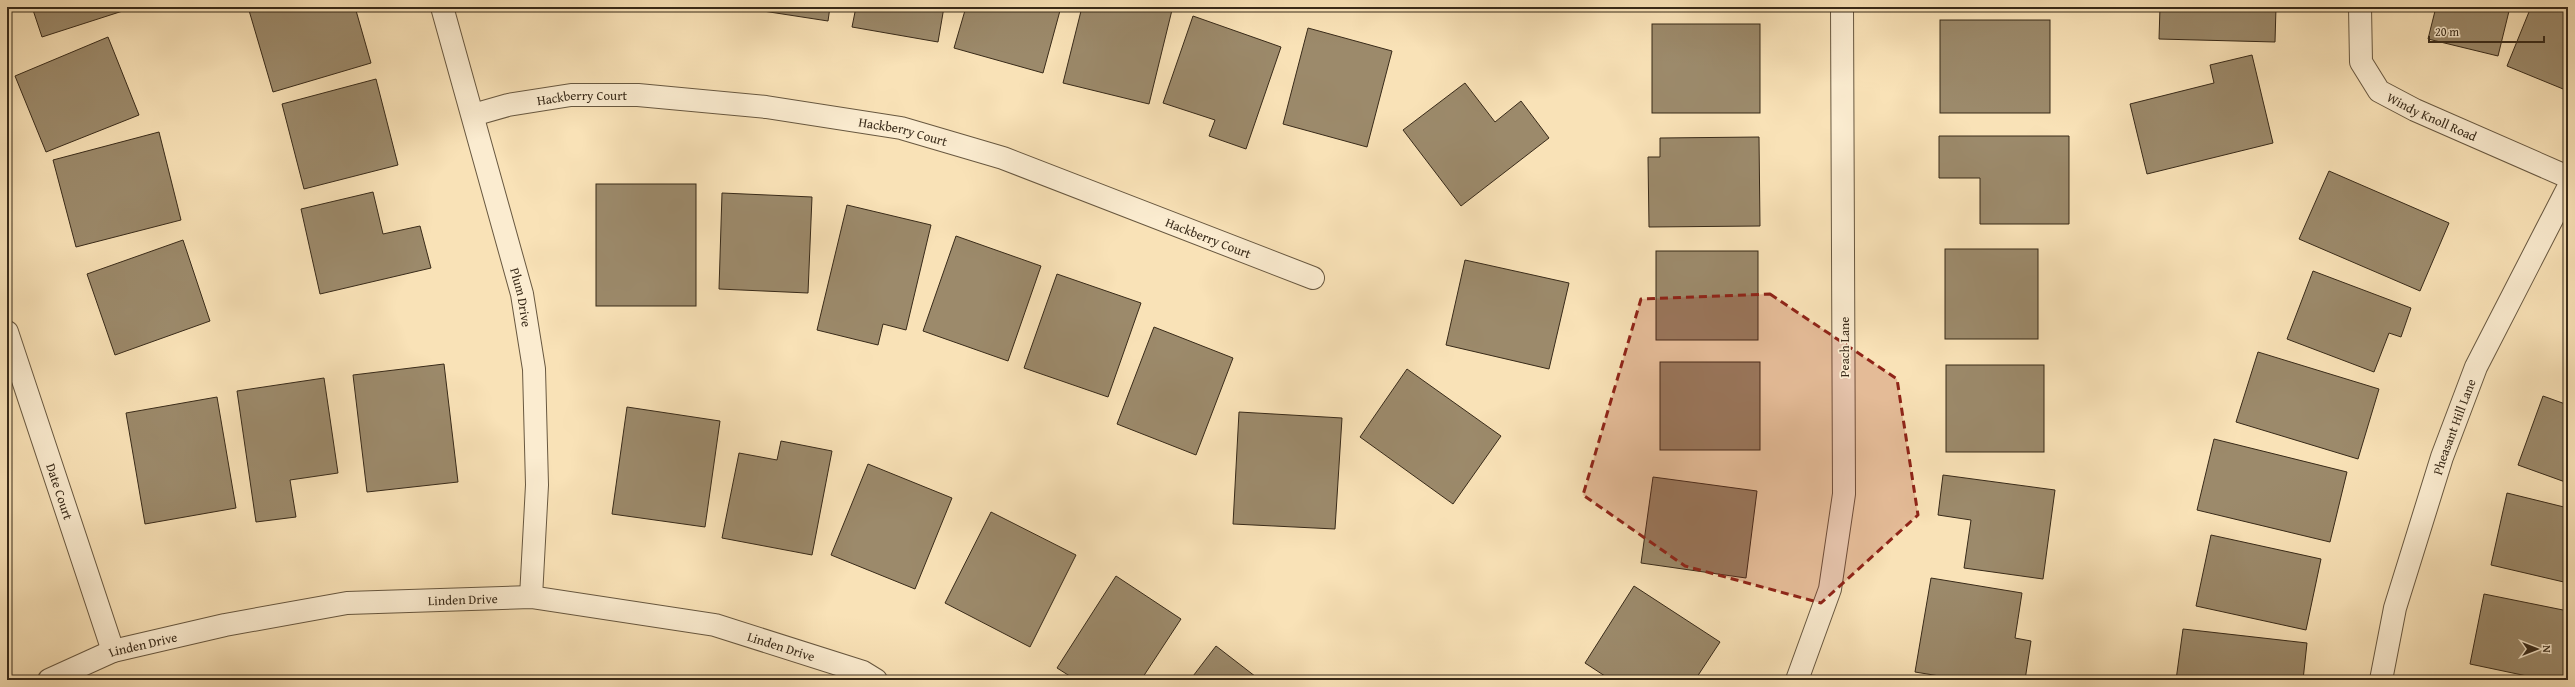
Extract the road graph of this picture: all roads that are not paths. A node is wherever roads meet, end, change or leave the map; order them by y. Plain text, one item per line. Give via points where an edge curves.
1 (442, 7) edge
2 (1842, 7) edge
3 (2360, 7) edge
4 (473, 115) junction
5 (2568, 177) edge
6 (2568, 188) edge
7 (1313, 278) dead end
8 (7, 332) edge
9 (531, 597) junction
10 (113, 651) junction
11 (49, 680) edge
12 (876, 680) edge
13 (1798, 680) edge
14 (2381, 680) edge

1 - 4 street, Plum Drive
2 - 13 street, Peach Lane via 1844,494 1830,589
3 - 5 street, Windy Knoll Road via 2361,62 2379,91 2415,110
4 - 7 street, Hackberry Court via 508,105 571,95 638,95 766,106 902,128 1003,158
4 - 9 street, Plum Drive via 522,294 534,369 537,485
6 - 14 street, Pheasant Hill Lane via 2476,367 2442,457 2395,608
8 - 10 street, Date Court
9 - 10 street, Linden Drive via 346,603 226,625
9 - 12 street, Linden Drive via 715,625 863,672
10 - 11 street, Linden Drive

